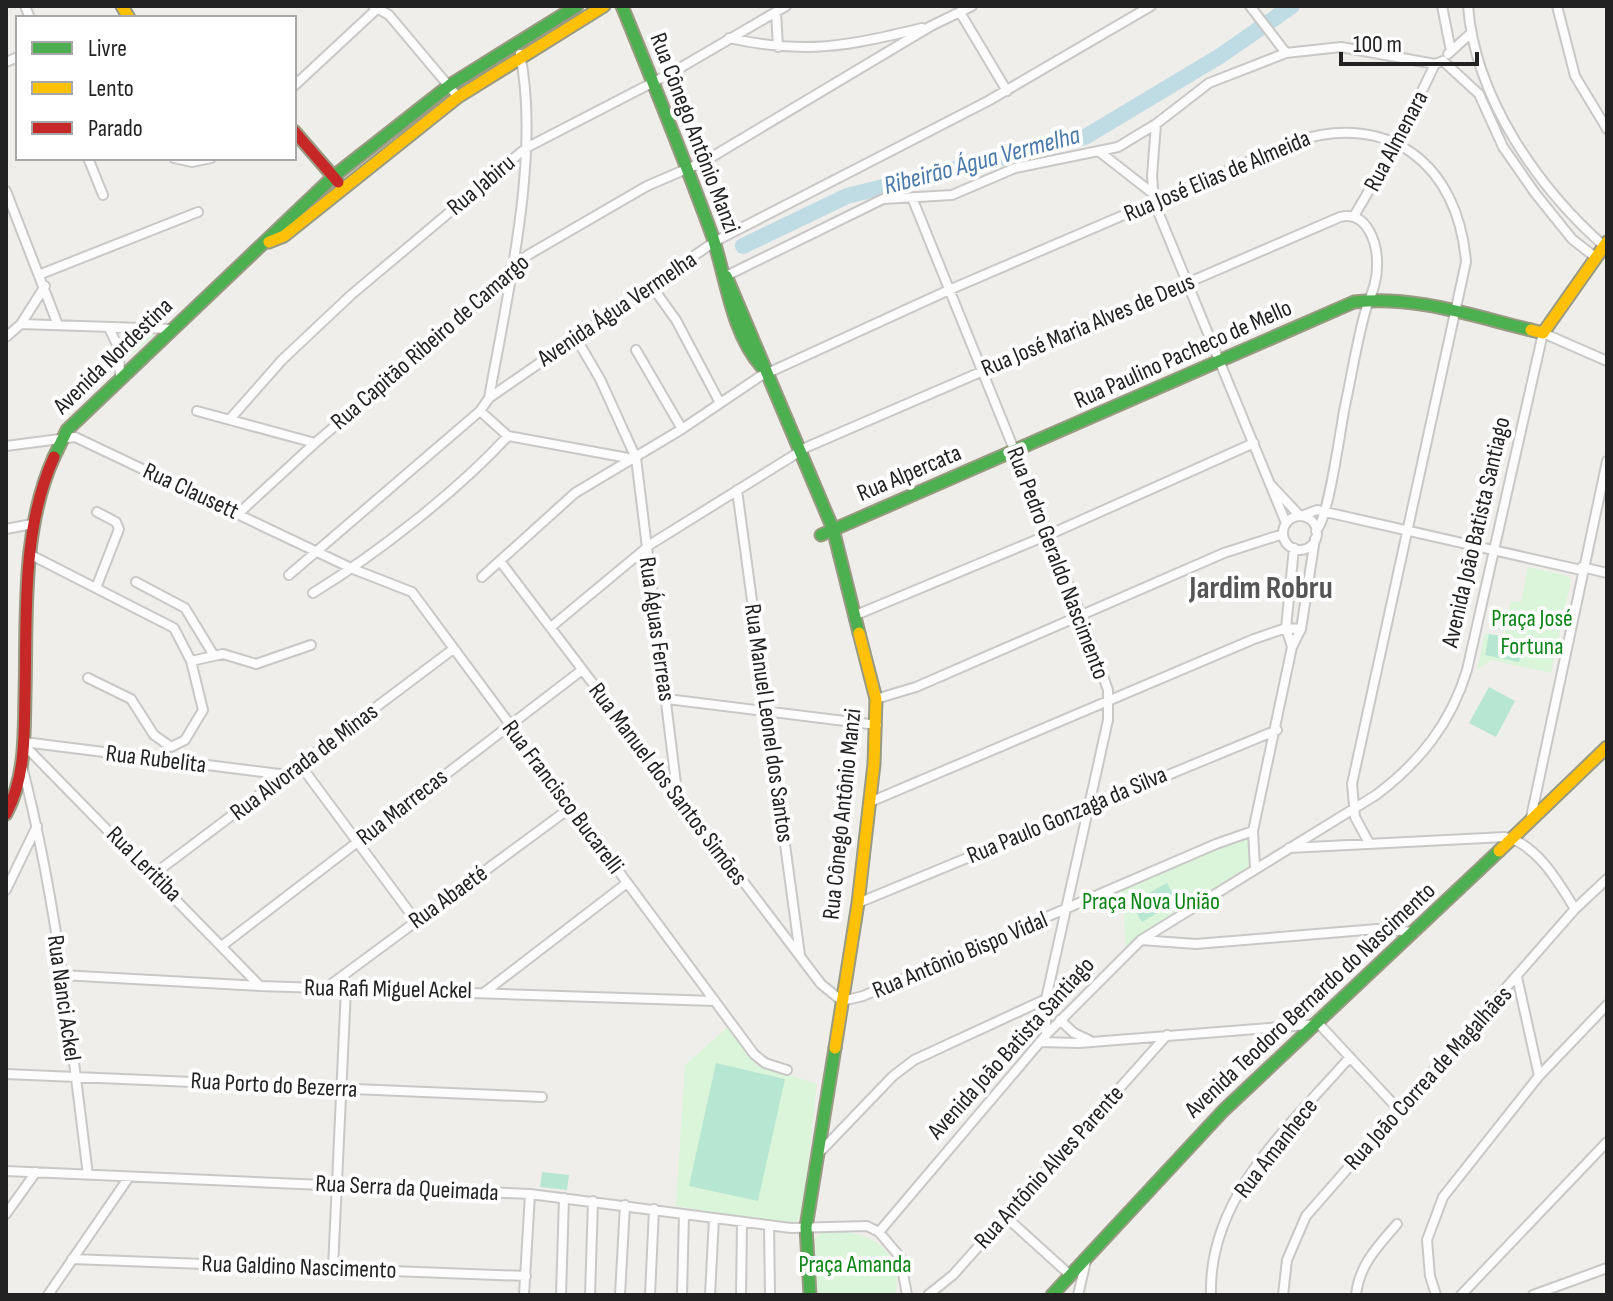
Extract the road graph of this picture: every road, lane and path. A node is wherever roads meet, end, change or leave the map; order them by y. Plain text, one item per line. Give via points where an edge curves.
1 (577, 6) edge
2 (604, 6) edge
3 (622, 6) edge
4 (786, 6) edge
5 (972, 6) edge
6 (1151, 6) edge
7 (1250, 6) edge
8 (1442, 6) edge
9 (1468, 6) edge
10 (1557, 6) edge
11 (377, 7) edge
12 (776, 12) junction
13 (961, 14) junction
14 (931, 26) junction
15 (1470, 34) junction
16 (729, 38) junction
17 (514, 44) junction
18 (778, 47) junction
19 (1451, 51) junction
20 (1286, 53) junction
21 (521, 55) junction
22 (1439, 63) junction
23 (652, 83) junction
24 (296, 84) edge
25 (450, 85) junction
26 (1007, 91) junction
27 (458, 97) junction
28 (1156, 124) junction
29 (1607, 129) edge
30 (296, 133) edge
31 (1397, 143) junction
32 (526, 148) junction
33 (1101, 153) junction
34 (89, 160) edge
35 (688, 168) junction
36 (334, 176) junction
37 (342, 188) junction
38 (6, 191) edge
39 (103, 195) dead end
40 (1153, 197) junction
41 (913, 200) junction
42 (198, 212) dead end
43 (1354, 216) junction
44 (268, 242) junction
45 (714, 242) junction
46 (1606, 244) edge
47 (1595, 257) junction
48 (511, 268) junction
49 (41, 274) junction
50 (726, 276) junction
51 (1188, 282) junction
52 (45, 286) junction
53 (653, 288) junction
54 (949, 290) junction
55 (1370, 299) junction
56 (1457, 314) junction
57 (21, 324) junction
58 (58, 325) junction
59 (109, 328) junction
60 (171, 329) junction
61 (1543, 333) junction
62 (6, 337) edge
63 (576, 338) junction
64 (636, 350) dead end
65 (1607, 361) edge
66 (1220, 362) junction
67 (981, 370) junction
68 (767, 373) junction
69 (120, 376) junction
70 (489, 398) junction
71 (720, 403) junction
72 (197, 411) dead end
73 (480, 411) junction
74 (230, 419) junction
75 (682, 429) junction
76 (63, 436) junction
77 (508, 436) junction
78 (315, 443) junction
79 (1254, 443) junction
80 (6, 446) edge
81 (801, 450) junction
82 (1015, 453) junction
83 (632, 458) junction
84 (1607, 461) edge
85 (1268, 482) junction
86 (737, 490) junction
87 (97, 512) dead end
88 (1325, 512) junction
89 (239, 513) junction
90 (1301, 516) junction
91 (1286, 523) junction
92 (32, 524) junction
93 (6, 529) edge
94 (833, 529) junction
95 (1409, 531) junction
96 (1283, 534) junction
97 (821, 535) dead end
98 (1049, 535) junction
99 (1316, 535) junction
100 (646, 548) junction
101 (1294, 548) junction
102 (317, 552) junction
103 (1491, 552) junction
104 (31, 555) junction
105 (500, 561) junction
106 (353, 569) junction
107 (1582, 569) junction
108 (1607, 573) edge
109 (289, 575) dead end
110 (482, 577) dead end
111 (136, 582) dead end
112 (96, 588) junction
113 (313, 593) dead end
114 (856, 615) junction
115 (1081, 615) junction
116 (551, 627) junction
117 (1286, 628) junction
118 (1301, 629) junction
119 (311, 645) dead end
120 (1292, 647) junction
121 (452, 650) junction
122 (213, 654) junction
123 (191, 661) junction
124 (582, 670) junction
125 (88, 678) dead end
126 (667, 699) junction
127 (876, 699) junction
128 (1108, 700) junction
129 (768, 710) junction
130 (509, 724) junction
131 (877, 725) junction
132 (1277, 730) junction
133 (24, 743) junction
134 (1607, 747) edge
135 (301, 766) junction
136 (23, 769) junction
137 (287, 775) junction
138 (678, 800) junction
139 (14, 801) junction
140 (870, 802) junction
141 (1088, 807) junction
142 (570, 808) junction
143 (1353, 808) junction
144 (6, 814) edge
145 (1530, 823) junction
146 (37, 824) junction
147 (1253, 831) junction
148 (1513, 839) junction
149 (357, 843) junction
150 (1369, 843) junction
151 (1286, 848) junction
152 (1255, 868) junction
153 (154, 874) junction
154 (1607, 879) edge
155 (627, 883) junction
156 (6, 890) edge
157 (858, 903) junction
158 (1067, 909) junction
159 (1575, 909) junction
160 (416, 921) junction
161 (1415, 932) junction
162 (1141, 940) junction
163 (223, 945) junction
164 (800, 956) junction
165 (61, 975) junction
166 (1517, 977) junction
167 (260, 986) junction
168 (326, 988) junction
169 (346, 989) junction
170 (485, 992) junction
171 (1046, 999) junction
172 (715, 1001) junction
173 (842, 1001) junction
174 (1607, 1005) edge
175 (1060, 1020) junction
176 (1319, 1024) junction
177 (1167, 1035) junction
178 (1043, 1039) junction
179 (1090, 1041) junction
180 (1350, 1057) junction
181 (787, 1070) dead end
182 (6, 1074) edge
183 (75, 1076) junction
184 (1539, 1076) junction
185 (341, 1087) junction
186 (542, 1097) dead end
187 (1399, 1110) junction
188 (1607, 1142) edge
189 (817, 1155) junction
190 (6, 1171) edge
191 (36, 1172) junction
192 (88, 1175) junction
193 (129, 1177) junction
194 (336, 1184) junction
195 (530, 1194) junction
196 (564, 1198) junction
197 (593, 1201) junction
198 (625, 1205) junction
199 (654, 1209) junction
200 (6, 1214) edge
201 (684, 1214) junction
202 (1006, 1217) junction
203 (714, 1218) junction
204 (742, 1222) junction
205 (1397, 1224) dead end
206 (769, 1225) junction
207 (806, 1227) junction
208 (879, 1232) junction
209 (1087, 1256) junction
210 (72, 1259) junction
211 (333, 1268) junction
212 (1607, 1268) edge
213 (1070, 1275) junction
214 (526, 1276) junction
215 (48, 1295) edge
216 (524, 1295) edge
217 (561, 1295) edge
218 (590, 1295) edge
219 (620, 1295) edge
220 (650, 1295) edge
221 (682, 1295) edge
222 (710, 1295) edge
223 (741, 1295) edge
224 (770, 1295) edge
225 (810, 1295) edge
226 (907, 1295) edge
227 (928, 1295) edge
228 (1052, 1295) edge
229 (1078, 1295) edge
230 (1211, 1295) edge
231 (1283, 1295) edge
232 (1356, 1295) edge
233 (1436, 1295) edge
234 (1461, 1295) edge
235 (1533, 1295) edge

1 - 17 street, Avenida Nordestina
2 - 21 street, Avenida Nordestina
3 - 23 street, Rua Cônego Antônio Manzi
4 - 12 street, Rua Jabiru
5 - 13 street, Rua Capitão Ribeiro de Camargo
6 - 26 street, Avenida Água Vermelha
7 - 20 street
8 - 19 street
9 - 15 street
10 - 29 street via 1575,76
11 - 24 street
11 - 25 street
12 - 16 street, Rua Jabiru
12 - 18 street
13 - 14 street, Rua Capitão Ribeiro de Camargo
13 - 26 street
14 - 18 street via 839,47
14 - 35 street, Rua Capitão Ribeiro de Camargo
15 - 19 street, Rua Almenara
15 - 46 street via 1494,95 1538,175 1565,209
16 - 18 street
16 - 23 street, Rua Jabiru
17 - 21 street
17 - 25 street, Avenida Nordestina
19 - 22 street, Rua Almenara
20 - 22 street via 1341,47
20 - 28 street via 1209,83
21 - 27 street, Avenida Nordestina
21 - 32 street
22 - 31 street, Rua Almenara
22 - 47 street via 1479,94 1523,178 1572,239
23 - 32 street, Rua Jabiru
23 - 35 street, Rua Cônego Antônio Manzi
25 - 27 street
25 - 36 street, Avenida Nordestina
26 - 45 street, Avenida Água Vermelha
27 - 37 street, Avenida Nordestina
28 - 33 street
28 - 40 street
30 - 36 street
31 - 40 street, Rua José Elias de Almeida via 1319,134
31 - 43 street, Rua Almenara
31 - 56 street, Rua José Elias de Almeida via 1437,174 1455,203 1466,262
32 - 48 street
32 - 74 street, Rua Jabiru via 342,303
33 - 40 street
33 - 41 street, Avenida Água Vermelha via 1043,160 952,195
34 - 39 street
35 - 45 street, Rua Cônego Antônio Manzi
35 - 48 street, Rua Capitão Ribeiro de Camargo via 601,211
36 - 37 street
36 - 44 street, Avenida Nordestina
37 - 44 street, Avenida Nordestina via 284,236
38 - 49 street
40 - 51 street
40 - 54 street, Rua José Elias de Almeida
41 - 50 street, Avenida Água Vermelha via 883,199
41 - 54 street, Rua Pedro Geraldo Nascimento
42 - 49 street
43 - 51 street, Rua José Maria Alves de Deus via 1340,217
43 - 55 street via 1376,247
44 - 60 street, Avenida Nordestina
45 - 50 street, Rua Cônego Antônio Manzi
45 - 53 street, Avenida Água Vermelha
46 - 47 street, Avenida João Batista Santiago
47 - 61 street, Avenida João Batista Santiago
48 - 70 street
48 - 78 street, Rua Capitão Ribeiro de Camargo via 491,293
49 - 52 street
50 - 68 street, Rua Cônego Antônio Manzi via 744,336
51 - 66 street
51 - 67 street, Rua José Maria Alves de Deus
52 - 57 street
52 - 58 street
53 - 63 street, Avenida Água Vermelha
53 - 71 street
54 - 67 street, Rua Pedro Geraldo Nascimento
54 - 68 street, Rua José Elias de Almeida
55 - 56 street
55 - 66 street, Rua Paulino Pacheco de Mello
55 - 88 street
56 - 61 street
56 - 95 street, Rua José Elias de Almeida
57 - 58 street
57 - 62 street
58 - 59 street
59 - 60 street
59 - 69 street via 119,349
60 - 69 street, Avenida Nordestina
61 - 65 street
61 - 103 street, Avenida João Batista Santiago
63 - 70 street, Avenida Água Vermelha
63 - 83 street, Rua Águas Ferreas via 600,379
64 - 75 street
66 - 79 street
66 - 82 street, Rua Paulino Pacheco de Mello
67 - 81 street, Rua José Maria Alves de Deus
67 - 82 street, Rua Pedro Geraldo Nascimento
68 - 71 street, Rua José Elias de Almeida
68 - 81 street, Rua Cônego Antônio Manzi
69 - 76 street, Avenida Nordestina
70 - 73 street, Avenida Água Vermelha
71 - 75 street, Rua José Elias de Almeida
72 - 74 street
73 - 77 street
73 - 102 street, Avenida Água Vermelha
74 - 78 street
75 - 83 street, Rua José Elias de Almeida
76 - 80 street
76 - 89 street, Rua Clausett
76 - 92 street, Avenida Nordestina via 41,483
77 - 83 street
77 - 106 street
78 - 89 street, Rua Capitão Ribeiro de Camargo
79 - 85 street
79 - 98 street
81 - 86 street, Rua José Maria Alves de Deus
81 - 94 street, Rua Cônego Antônio Manzi
82 - 94 street, Rua Alpercata
82 - 98 street, Rua Pedro Geraldo Nascimento
83 - 100 street, Rua Águas Ferreas
83 - 105 street, Rua José Elias de Almeida via 575,493
84 - 107 street
85 - 90 street
85 - 91 street
86 - 100 street, Rua José Maria Alves de Deus
86 - 129 street, Rua Manuel Leonel dos Santos
87 - 112 street via 119,529
88 - 90 street
88 - 95 street
88 - 99 street
89 - 102 street, Rua Clausett
90 - 91 street
90 - 99 street via 1311,520
91 - 96 street
92 - 93 street
92 - 104 street, Avenida Nordestina
94 - 97 street, Rua Alpercata
94 - 114 street, Rua Cônego Antônio Manzi via 843,583
95 - 103 street
95 - 143 street, Rua José Elias de Almeida via 1352,784
96 - 101 street
96 - 115 street via 1224,553
98 - 114 street
98 - 115 street, Rua Pedro Geraldo Nascimento
99 - 101 street via 1304,549
99 - 118 street
100 - 116 street, Rua José Maria Alves de Deus
100 - 126 street, Rua Águas Ferreas
101 - 117 street
102 - 106 street, Rua Francisco Bucarelli
102 - 109 street, Avenida Água Vermelha
103 - 107 street
103 - 143 street, Avenida João Batista Santiago via 1467,670 1453,707 1406,771
104 - 112 street
104 - 133 street, Avenida Nordestina
105 - 110 street, Rua José Elias de Almeida
105 - 116 street, Rua Manuel dos Santos Simões
106 - 113 street
106 - 121 street, Rua Francisco Bucarelli via 412,592
107 - 108 street
107 - 145 street
111 - 122 street via 185,608
112 - 123 street via 174,628
114 - 127 street, Rua Cônego Antônio Manzi
115 - 127 street via 916,687
115 - 128 street, Rua Pedro Geraldo Nascimento
116 - 124 street, Rua Manuel dos Santos Simões
117 - 118 street
117 - 120 street
117 - 128 street
118 - 120 street
119 - 122 street via 256,664
120 - 132 street
121 - 130 street, Rua Francisco Bucarelli
121 - 135 street, Rua Alvorada de Minas
122 - 123 street
123 - 125 street via 203,710 176,746 161,743 131,699
124 - 130 street, Rua Marrecas
124 - 138 street, Rua Manuel dos Santos Simões
126 - 129 street
126 - 138 street, Rua Águas Ferreas
127 - 131 street, Rua Cônego Antônio Manzi
128 - 140 street
128 - 141 street, Rua Pedro Geraldo Nascimento
129 - 131 street
129 - 164 street, Rua Manuel Leonel dos Santos
130 - 142 street, Rua Francisco Bucarelli
130 - 149 street, Rua Marrecas
131 - 140 street, Rua Cônego Antônio Manzi
132 - 141 street, Rua Paulo Gonzaga da Silva
132 - 147 street
133 - 136 street, Avenida Nordestina
133 - 137 street, Rua Rubelita
133 - 153 street, Rua Leritiba
134 - 145 street, Avenida Teodoro Bernardo do Nascimento
135 - 137 street, Rua Alvorada de Minas
135 - 149 street
136 - 139 street, Avenida Nordestina
136 - 146 street, Rua Nanci Ackel
137 - 153 street, Rua Alvorada de Minas
138 - 164 street, Rua Manuel dos Santos Simões
139 - 144 street, Avenida Nordestina
139 - 146 street via 27,808
140 - 157 street, Rua Cônego Antônio Manzi
141 - 157 street, Rua Paulo Gonzaga da Silva
141 - 158 street, Rua Pedro Geraldo Nascimento
142 - 155 street, Rua Francisco Bucarelli
142 - 160 street, Rua Abaeté
143 - 150 street
143 - 151 street, Avenida João Batista Santiago
145 - 148 street, Avenida Teodoro Bernardo do Nascimento
146 - 156 street
146 - 165 street, Rua Nanci Ackel
147 - 152 street
147 - 158 street, Rua Antônio Bispo Vidal
148 - 150 street
148 - 159 street via 1556,879
148 - 161 street, Avenida Teodoro Bernardo do Nascimento
149 - 160 street
149 - 163 street, Rua Marrecas
150 - 151 street
151 - 152 street, Avenida João Batista Santiago
152 - 162 street, Avenida João Batista Santiago
153 - 163 street, Rua Leritiba
154 - 159 street, Rua João Correa de Magalhães
155 - 170 street
155 - 172 street, Rua Francisco Bucarelli
157 - 173 street, Rua Cônego Antônio Manzi
158 - 171 street, Rua Pedro Geraldo Nascimento
158 - 173 street, Rua Antônio Bispo Vidal
159 - 166 street, Rua João Correa de Magalhães
160 - 168 street, Rua Abaeté
161 - 162 street via 1377,929 1196,944
161 - 176 street, Avenida Teodoro Bernardo do Nascimento
162 - 175 street, Avenida João Batista Santiago
163 - 167 street, Rua Leritiba
164 - 173 street, Rua Manuel dos Santos Simões
165 - 167 street, Rua Rafi Miguel Ackel
165 - 183 street, Rua Nanci Ackel
166 - 184 street
166 - 187 street, Rua João Correa de Magalhães
167 - 168 street, Rua Rafi Miguel Ackel
168 - 169 street, Rua Rafi Miguel Ackel
169 - 170 street, Rua Rafi Miguel Ackel
169 - 185 street
170 - 172 street, Rua Rafi Miguel Ackel
171 - 178 street, Rua Pedro Geraldo Nascimento
171 - 189 street via 914,1060
172 - 181 street, Rua Francisco Bucarelli via 760,1059
173 - 189 street, Rua Cônego Antônio Manzi
174 - 184 street
175 - 178 street, Avenida João Batista Santiago
175 - 179 street
176 - 177 street
176 - 180 street
176 - 209 street, Avenida Teodoro Bernardo do Nascimento via 1201,1133
177 - 179 street
177 - 202 street, Rua Antônio Alves Parente
178 - 179 street
178 - 208 street, Avenida João Batista Santiago
180 - 187 street
180 - 230 street, Rua Amanhece via 1246,1177 1218,1240
182 - 183 street, Rua Porto do Bezerra
183 - 185 street, Rua Porto do Bezerra
183 - 192 street, Rua Nanci Ackel
184 - 233 street via 1436,1211 1427,1251
185 - 186 street, Rua Porto do Bezerra
185 - 194 street
187 - 231 street, Rua João Correa de Magalhães via 1306,1216 1287,1260
188 - 234 street
189 - 207 street, Rua Cônego Antônio Manzi
190 - 191 street, Rua Serra da Queimada
191 - 192 street, Rua Serra da Queimada
191 - 200 street
192 - 193 street, Rua Serra da Queimada
193 - 194 street, Rua Serra da Queimada
193 - 210 street
194 - 195 street, Rua Serra da Queimada
194 - 211 street
195 - 196 street, Rua Serra da Queimada
195 - 214 street
196 - 197 street, Rua Serra da Queimada
196 - 217 street
197 - 198 street, Rua Serra da Queimada
197 - 218 street
198 - 199 street, Rua Serra da Queimada
198 - 219 street
199 - 201 street, Rua Serra da Queimada
199 - 220 street
201 - 203 street, Rua Serra da Queimada
201 - 221 street
202 - 213 street
202 - 227 street, Rua Antônio Alves Parente
203 - 204 street, Rua Serra da Queimada
203 - 222 street
204 - 206 street, Rua Serra da Queimada
204 - 223 street
205 - 232 street via 1368,1258
206 - 207 street, Rua Serra da Queimada
206 - 224 street
207 - 208 street via 844,1224
207 - 225 street, Rua Cônego Antônio Manzi
208 - 226 street via 900,1257
209 - 213 street, Avenida Teodoro Bernardo do Nascimento
209 - 229 street
210 - 211 street, Rua Galdino Nascimento
210 - 215 street
211 - 214 street, Rua Galdino Nascimento
212 - 235 street
213 - 228 street, Avenida Teodoro Bernardo do Nascimento
214 - 216 street

